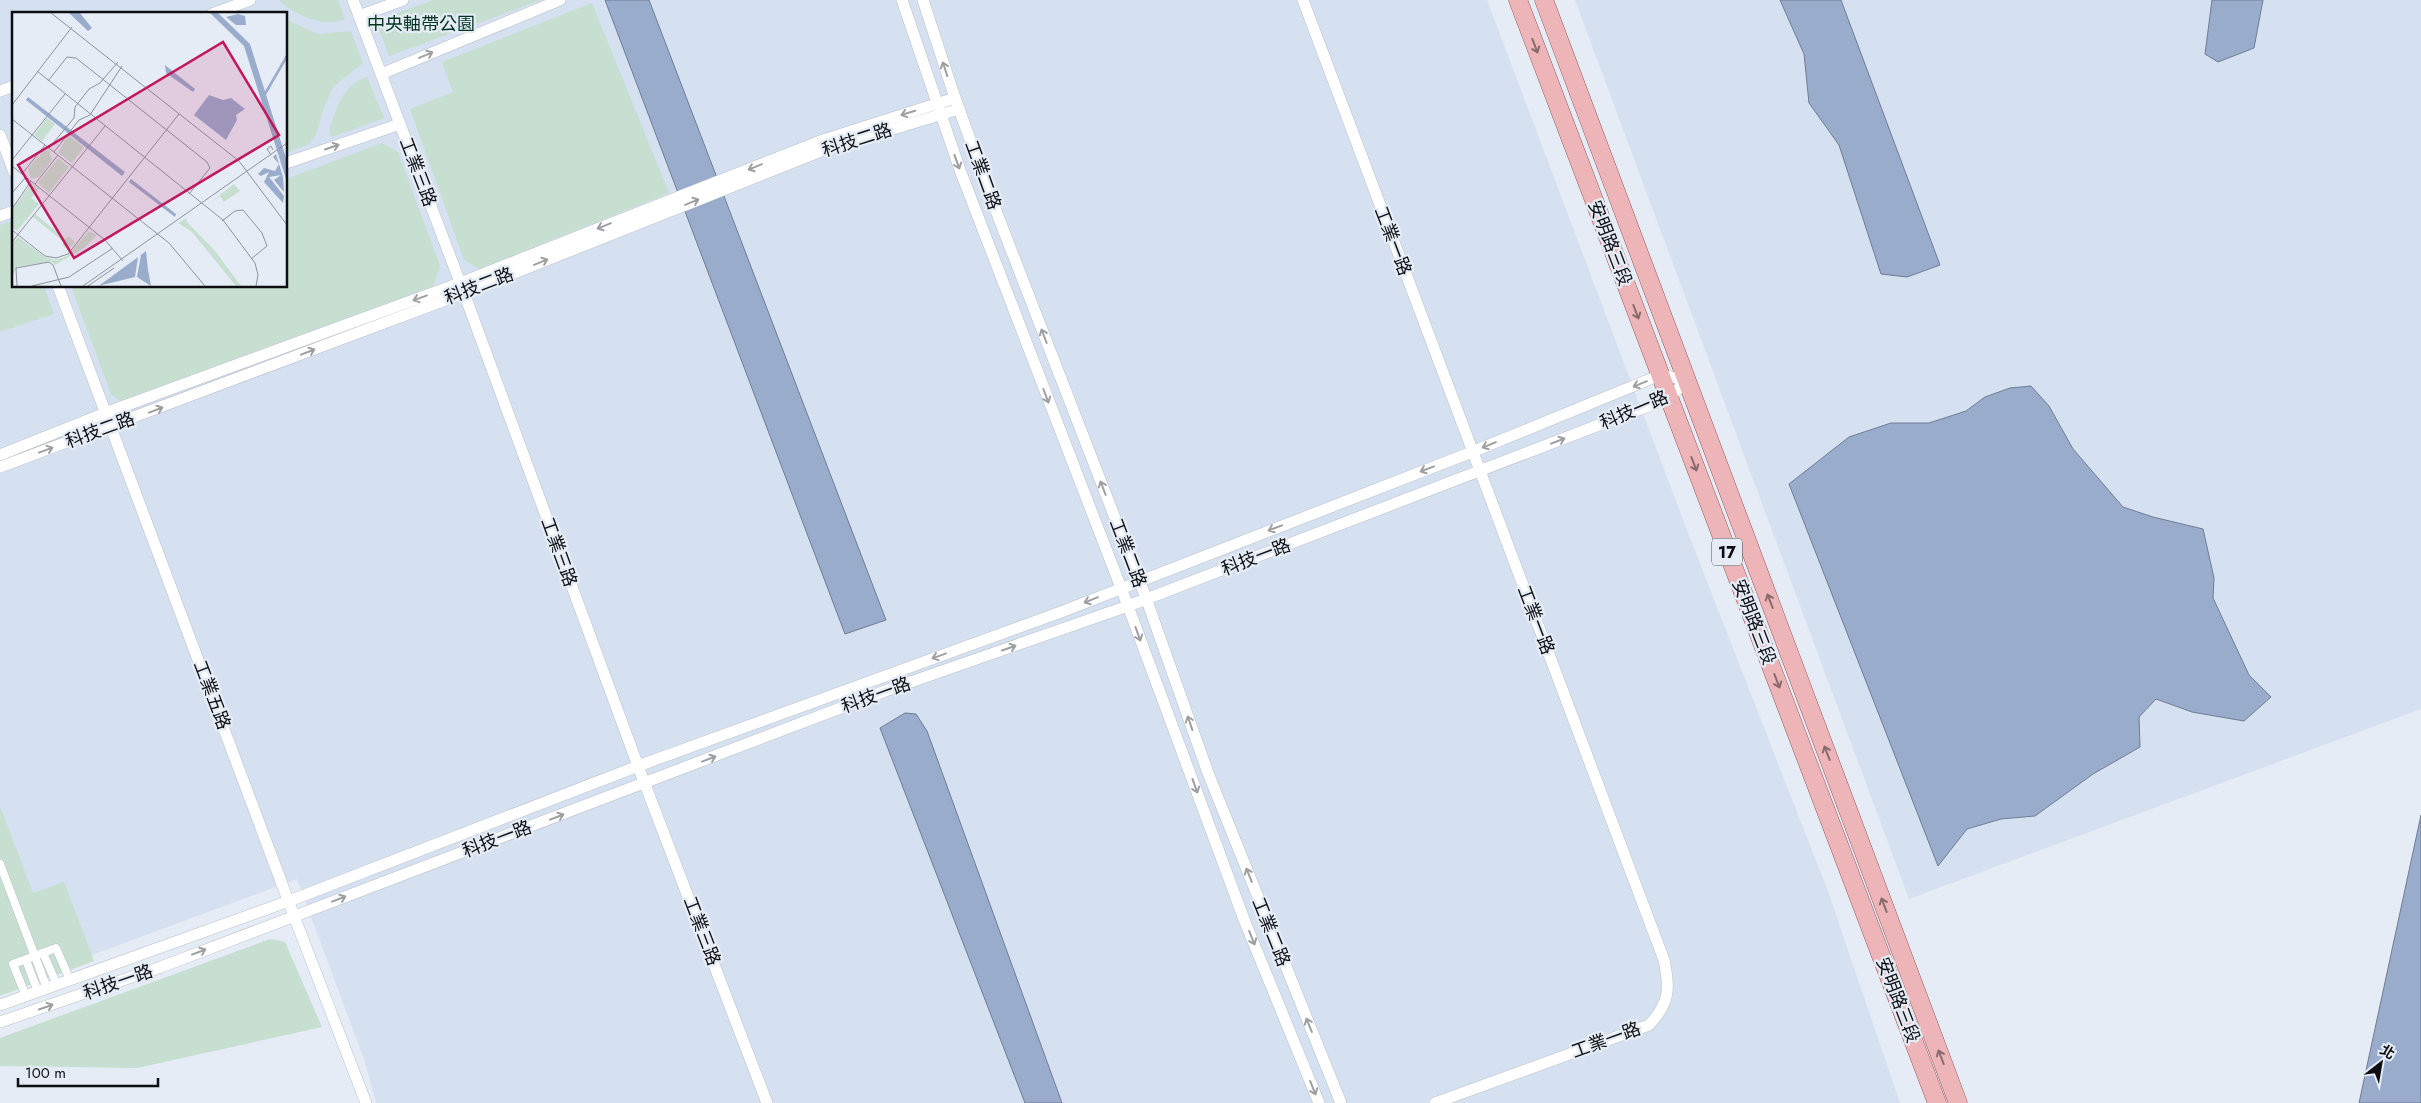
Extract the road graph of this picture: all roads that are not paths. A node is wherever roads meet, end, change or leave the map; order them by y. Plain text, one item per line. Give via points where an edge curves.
1 (250, 0) edge
2 (352, 0) edge
3 (403, 0) edge
4 (560, 0) edge
5 (902, 0) edge
6 (923, 0) edge
7 (1303, 0) edge
8 (1518, 0) edge
9 (1544, 0) edge
10 (217, 12) edge
11 (360, 16) junction
12 (381, 74) junction
13 (12, 87) edge
14 (0, 91) edge
15 (957, 104) junction
16 (938, 109) junction
17 (400, 124) junction
18 (0, 135) edge
19 (2, 148) edge
20 (288, 162) edge
21 (12, 168) edge
22 (59, 288) edge
23 (462, 288) junction
24 (1660, 375) junction
25 (1687, 380) junction
26 (1669, 398) junction
27 (105, 413) junction
28 (110, 427) junction
29 (1472, 452) junction
30 (0, 455) edge
31 (0, 467) edge
32 (1480, 472) junction
33 (1139, 580) junction
34 (1120, 588) junction
35 (1146, 598) junction
36 (1128, 606) junction
37 (638, 766) junction
38 (646, 783) junction
39 (0, 864) edge
40 (289, 901) junction
41 (294, 916) junction
42 (44, 953) junction
43 (35, 956) junction
44 (26, 960) junction
45 (70, 980) junction
46 (45, 983) dead end
47 (58, 985) junction
48 (38, 992) junction
49 (26, 996) junction
50 (0, 1005) edge
51 (0, 1022) edge
52 (366, 1103) edge
53 (767, 1103) edge
54 (1319, 1103) edge
55 (1340, 1103) edge
56 (1435, 1103) edge
57 (1937, 1103) edge
58 (1958, 1103) edge

1 - 10 street
2 - 11 street, 工業三路
3 - 11 street
12 -> 4 street
5 - 16 street, 工業二路
15 -> 6 street, 工業二路
7 - 29 street, 工業一路
8 -> 24 main road, 安明路三段 / 17
9 - 25 main road, 安明路三段 / 17
11 - 12 street, 工業三路
12 - 17 street, 工業三路
13 - 14 street
15 - 16 street, 科技二路
33 -> 15 street, 工業二路
16 - 23 street, 科技二路 via 820,141
16 -> 34 street, 工業二路
20 -> 17 street
17 - 23 street, 工業三路
18 - 19 street
19 - 21 street
22 - 27 street, 工業五路
23 -> 27 street, 科技二路
28 -> 23 street, 科技二路
23 - 37 street, 工業三路
24 - 25 street, 科技一路
24 - 26 main road, 安明路三段 / 17
24 -> 29 street, 科技一路
25 - 26 street, 科技一路
58 -> 25 main road, 安明路三段 / 17
32 -> 26 street, 科技一路
26 -> 57 main road, 安明路三段 / 17
27 - 28 street, 工業五路
27 - 30 street, 科技二路
31 -> 28 street, 科技二路
28 - 40 street, 工業五路
29 - 32 street, 工業一路
29 -> 33 street, 科技一路
32 - 35 street, 科技一路
32 - 56 street, 工業一路 via 1660,951 1668,981 1663,1011 1649,1025
33 - 34 street, 科技一路
33 - 35 street, 工業二路
34 - 36 street, 工業二路
34 -> 37 street, 科技一路
35 - 36 street, 科技一路
55 -> 35 street, 工業二路 via 1208,773
38 -> 36 street, 科技一路 via 886,691
36 -> 54 street, 工業二路 via 1245,922
37 - 38 street, 工業三路
37 - 40 street, 科技一路
41 -> 38 street, 科技一路
38 - 53 street, 工業三路
39 - 43 street
40 - 41 street, 工業五路
40 - 45 street, 科技一路
51 -> 41 street, 科技一路 via 161,967
41 - 52 street, 工業五路
42 - 43 street
42 - 45 street via 56,948
42 - 47 street
43 - 44 street
43 - 46 street
44 - 48 street
44 - 49 street via 13,964
45 - 47 street, 科技一路
47 - 48 street, 科技一路
48 - 49 street, 科技一路
49 - 50 street, 科技一路

